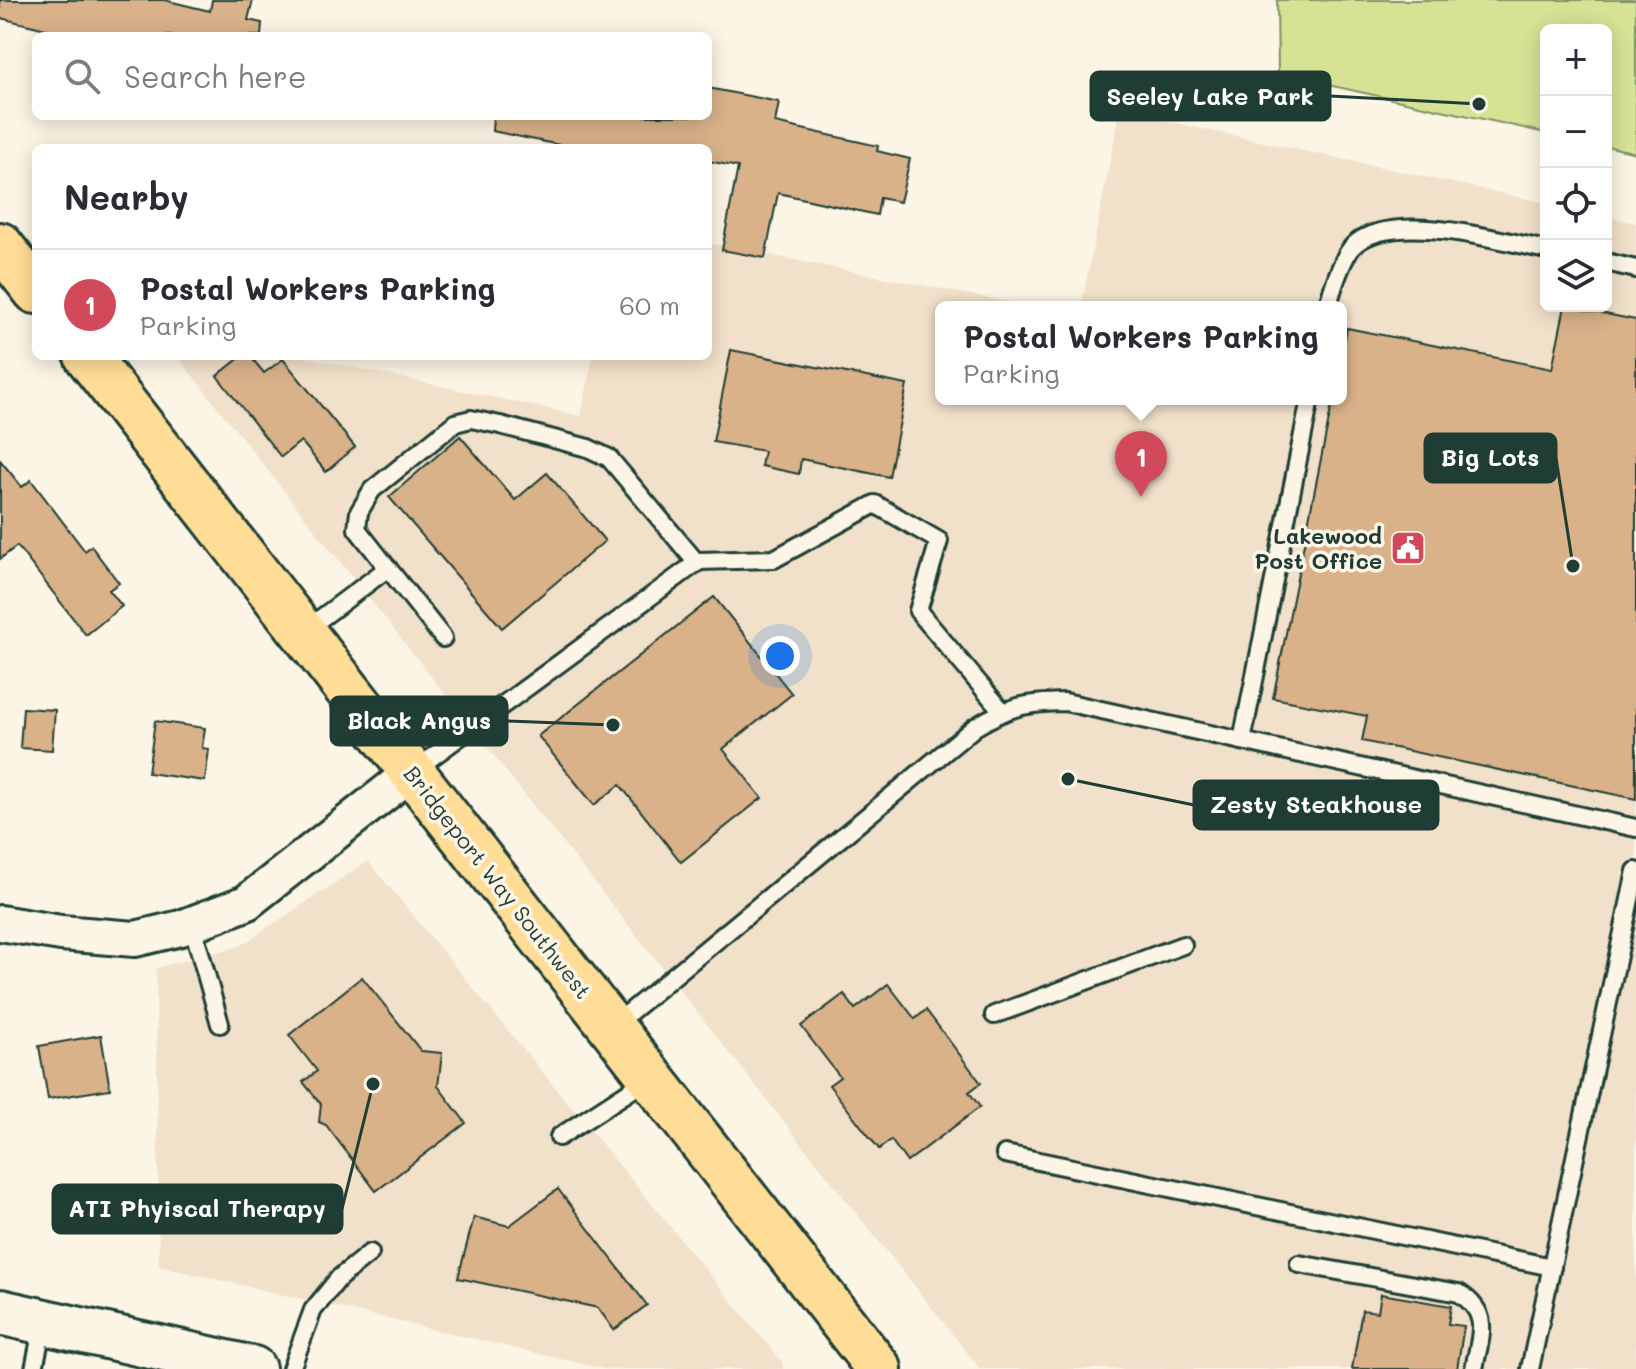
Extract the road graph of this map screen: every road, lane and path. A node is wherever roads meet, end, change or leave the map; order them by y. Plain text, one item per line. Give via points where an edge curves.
1 (0, 245) edge
2 (1540, 249) edge
3 (1612, 263) edge
4 (1636, 269) edge
5 (32, 286) edge
6 (1329, 301) edge
7 (90, 360) edge
8 (1309, 405) edge
9 (697, 563) junction
10 (388, 568) junction
11 (302, 632) junction
12 (443, 638) dead end
13 (1003, 712) junction
14 (1242, 741) junction
15 (412, 772) junction
16 (1636, 828) edge
17 (1636, 871) edge
18 (0, 923) edge
19 (192, 924) junction
20 (1183, 945) dead end
21 (994, 1015) dead end
22 (220, 1024) dead end
23 (612, 1027) junction
24 (651, 1077) junction
25 (559, 1137) dead end
26 (1005, 1154) dead end
27 (370, 1253) dead end
28 (1299, 1264) dead end
29 (1552, 1267) junction
30 (0, 1312) edge
31 (44, 1322) junction
32 (34, 1369) edge
33 (253, 1369) edge
34 (291, 1369) edge
35 (879, 1369) edge
36 (1474, 1369) edge
37 (1530, 1369) edge

1 - 5 main road
2 - 6 lane via 1420,228 1378,231 1353,245
3 - 4 lane
7 - 11 main road, Bridgeport Way Southwest
8 - 14 lane
9 - 10 lane via 609,458 471,419 455,423 372,490 359,512 357,529
9 - 13 lane via 774,559 875,504 939,541 918,611
9 - 15 lane
10 - 11 lane
10 - 12 lane
11 - 15 main road, Bridgeport Way Southwest
13 - 14 lane via 1026,703 1065,702
13 - 23 lane via 964,737
14 - 16 lane
15 - 19 street via 246,903
15 - 23 main road, Bridgeport Way Southwest
17 - 29 lane
18 - 19 street via 135,939
19 - 22 lane
20 - 21 lane
23 - 24 main road, Bridgeport Way Southwest
24 - 25 lane
24 - 35 main road, Bridgeport Way Southwest
26 - 29 lane
27 - 34 lane via 339,1278 313,1310
28 - 36 lane via 1459,1293 1474,1303 1483,1323
29 - 37 lane
30 - 31 main road
31 - 32 lane
31 - 33 main road

